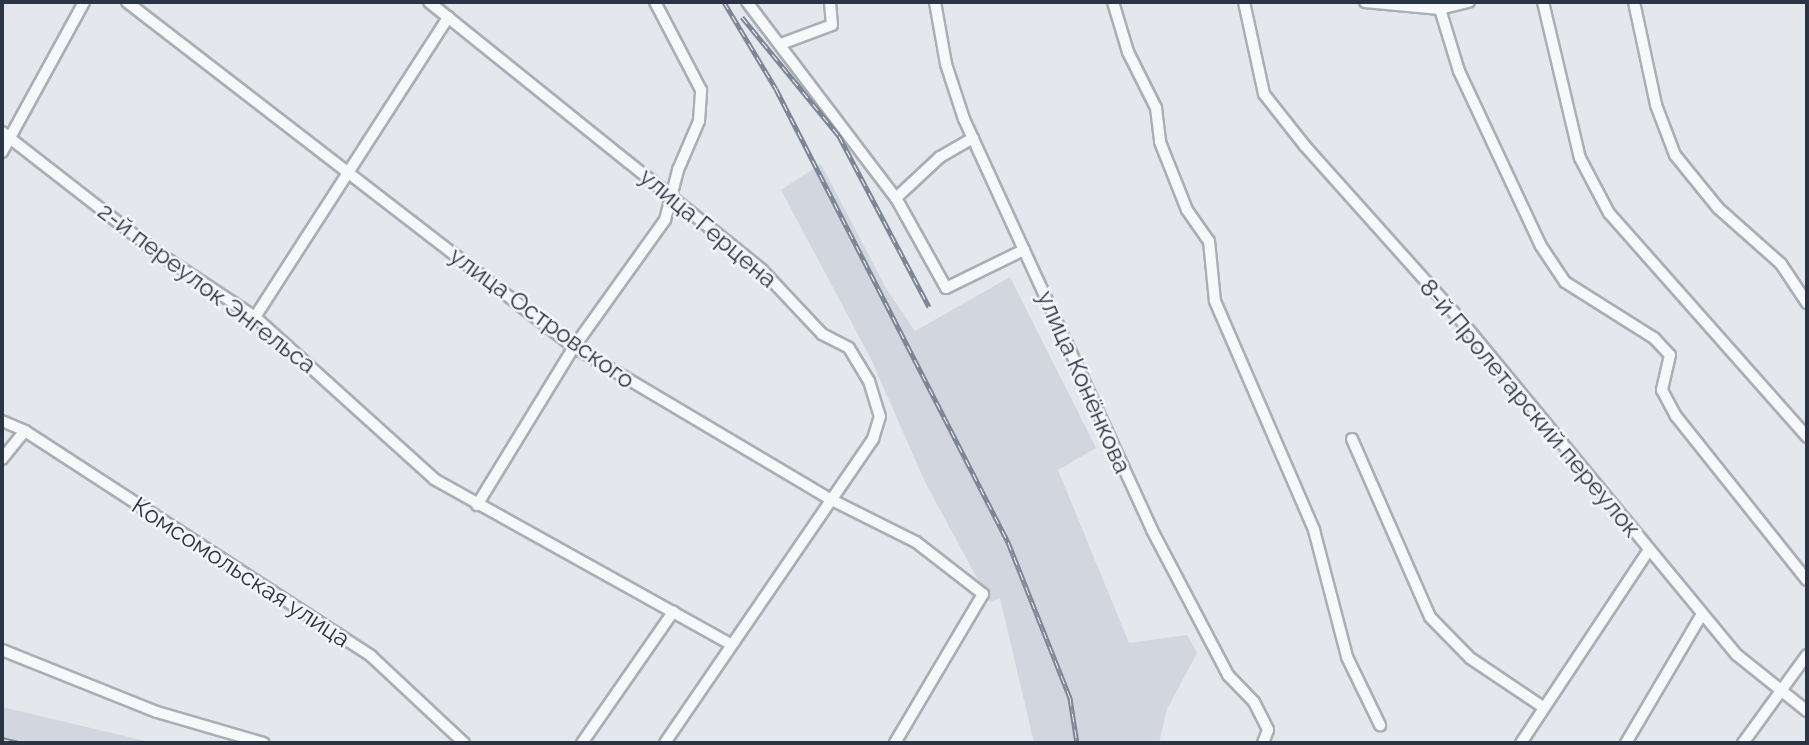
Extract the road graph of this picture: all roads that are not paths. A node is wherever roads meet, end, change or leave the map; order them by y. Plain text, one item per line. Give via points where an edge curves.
1 (84, 2) edge
2 (127, 2) edge
3 (429, 2) edge
4 (655, 2) edge
5 (747, 2) edge
6 (830, 2) edge
7 (935, 2) edge
8 (1113, 2) edge
9 (1244, 2) edge
10 (1365, 2) edge
11 (1469, 2) edge
12 (1543, 2) edge
13 (1634, 2) edge
14 (1440, 9) junction
15 (448, 17) junction
16 (781, 44) junction
17 (6, 135) edge
18 (973, 138) junction
19 (2, 152) edge
20 (346, 172) junction
21 (670, 195) junction
22 (896, 198) junction
23 (1024, 250) junction
24 (1807, 303) edge
25 (255, 317) junction
26 (574, 347) junction
27 (2, 421) edge
28 (25, 431) junction
29 (1807, 436) edge
30 (1352, 439) dead end
31 (2, 459) edge
32 (830, 499) junction
33 (477, 505) junction
34 (1648, 551) junction
35 (1807, 580) edge
36 (673, 612) junction
37 (1702, 614) junction
38 (730, 645) junction
39 (2, 650) edge
40 (1807, 655) edge
41 (1778, 689) junction
42 (1543, 707) junction
43 (1807, 711) edge
44 (1380, 725) dead end
45 (264, 743) edge
46 (464, 743) edge
47 (582, 743) edge
48 (665, 743) edge
49 (895, 743) edge
50 (1262, 743) edge
51 (1521, 743) edge
52 (1626, 743) edge
53 (1743, 743) edge

1 - 17 street
2 - 20 street, улица Островского
3 - 15 street, улица Герцена
4 - 21 street via 701,90 699,121
5 - 16 street
6 - 16 street via 832,25
7 - 18 street, улица Конёнкова via 946,64
8 - 44 street via 1128,52 1156,108 1160,142 1187,211 1209,241 1215,301 1314,530 1347,657
9 - 34 street, 8-й Пролетарский переулок via 1264,94 1463,323
10 - 14 street
11 - 14 street
12 - 29 street via 1580,158 1609,213
13 - 24 street via 1656,105 1675,155 1718,208 1781,264
14 - 35 street via 1459,71 1541,246 1565,282 1654,338 1670,355 1662,390 1676,416
15 - 20 street
15 - 21 street, улица Герцена
16 - 22 street
17 - 19 street
17 - 25 street, 2-й переулок Энгельса via 155,251
18 - 22 street via 940,157
18 - 23 street, улица Конёнкова
20 - 25 street
20 - 26 street, улица Островского
21 - 26 street via 656,237
21 - 32 street, улица Герцена via 762,270 822,334 849,348 869,381 880,416 873,439
22 - 23 street via 946,288
23 - 50 street, улица Конёнкова via 1152,530 1228,675 1268,730
25 - 33 street, 2-й переулок Энгельса via 434,479
26 - 32 street, улица Островского
26 - 33 street
27 - 28 street, Комсомольская улица
28 - 31 street
28 - 46 street, Комсомольская улица via 371,656
30 - 42 street via 1430,617 1469,658
32 - 38 street, улица Герцена
32 - 49 street, улица Островского via 916,542 983,594
33 - 36 street, 2-й переулок Энгельса
34 - 37 street, 8-й Пролетарский переулок
34 - 42 street
36 - 38 street, 2-й переулок Энгельса
36 - 47 street
37 - 41 street, 8-й Пролетарский переулок via 1737,655
37 - 52 street
38 - 48 street, улица Герцена
39 - 45 street via 157,712
40 - 41 street
41 - 43 street, 8-й Пролетарский переулок
41 - 53 street
42 - 51 street

